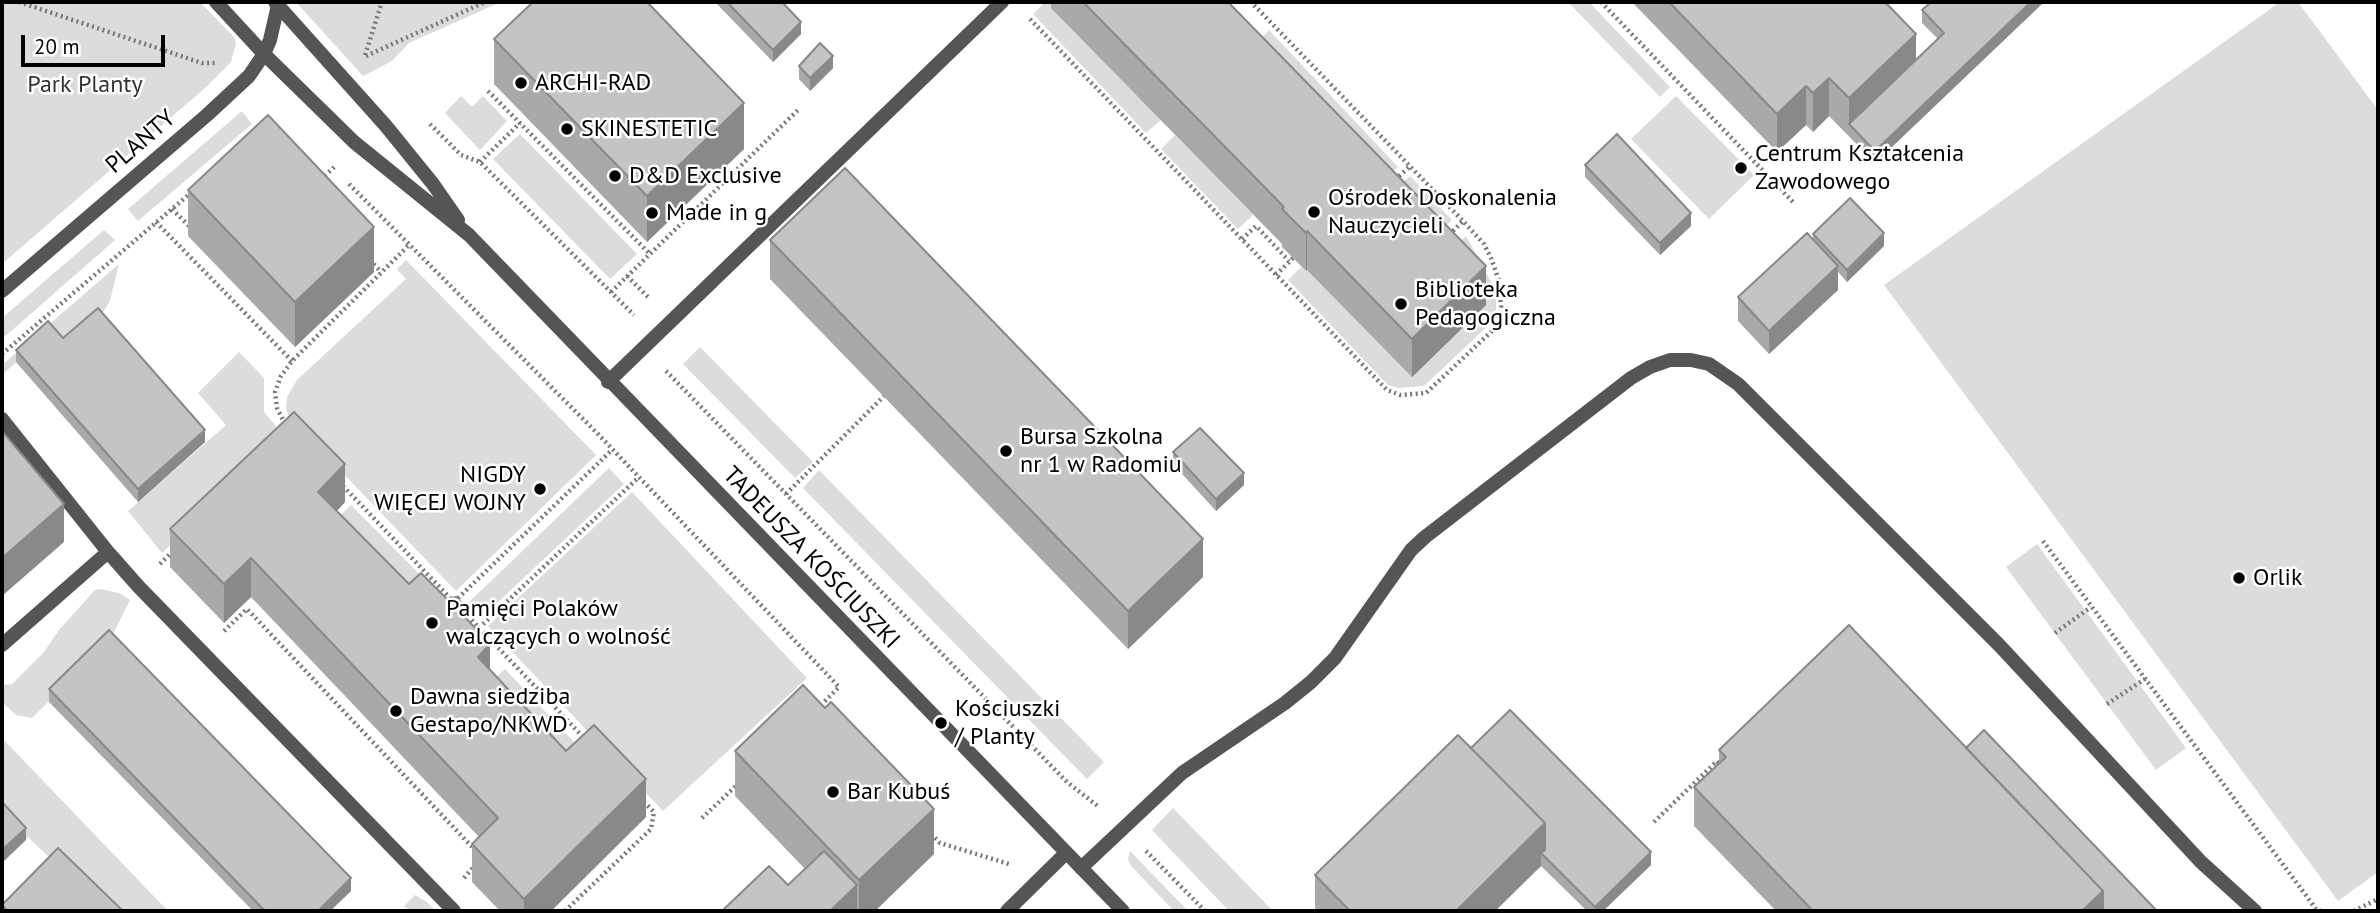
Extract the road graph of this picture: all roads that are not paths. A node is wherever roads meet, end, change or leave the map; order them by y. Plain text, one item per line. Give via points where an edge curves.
1 (216, 2) edge
2 (1002, 2) edge
3 (277, 3) edge
4 (264, 54) junction
5 (468, 235) junction
6 (2, 291) edge
7 (608, 382) junction
8 (2, 419) edge
9 (108, 552) junction
10 (2, 645) edge
11 (1066, 853) junction
12 (1081, 868) junction
13 (454, 911) edge
14 (1006, 911) edge
15 (1123, 911) edge
16 (2255, 911) edge

1 - 4 street, TADEUSZA KOŚCIUSZKI
2 - 7 street
3 - 4 street, PLANTY
3 - 5 street, TADEUSZA KOŚCIUSZKI via 405,148
4 - 5 street, TADEUSZA KOŚCIUSZKI via 354,142
4 - 6 street, PLANTY via 249,76 207,115
5 - 7 street, TADEUSZA KOŚCIUSZKI
7 - 11 street, TADEUSZA KOŚCIUSZKI
8 - 9 street
9 - 10 street
9 - 13 street
11 - 12 street, TADEUSZA KOŚCIUSZKI
11 - 14 street
12 - 15 street, TADEUSZA KOŚCIUSZKI
12 - 16 street via 1182,773 1311,682 1335,658 1425,537 1631,378 1670,360 1691,360 1709,364 1738,384 2000,646 2201,862

